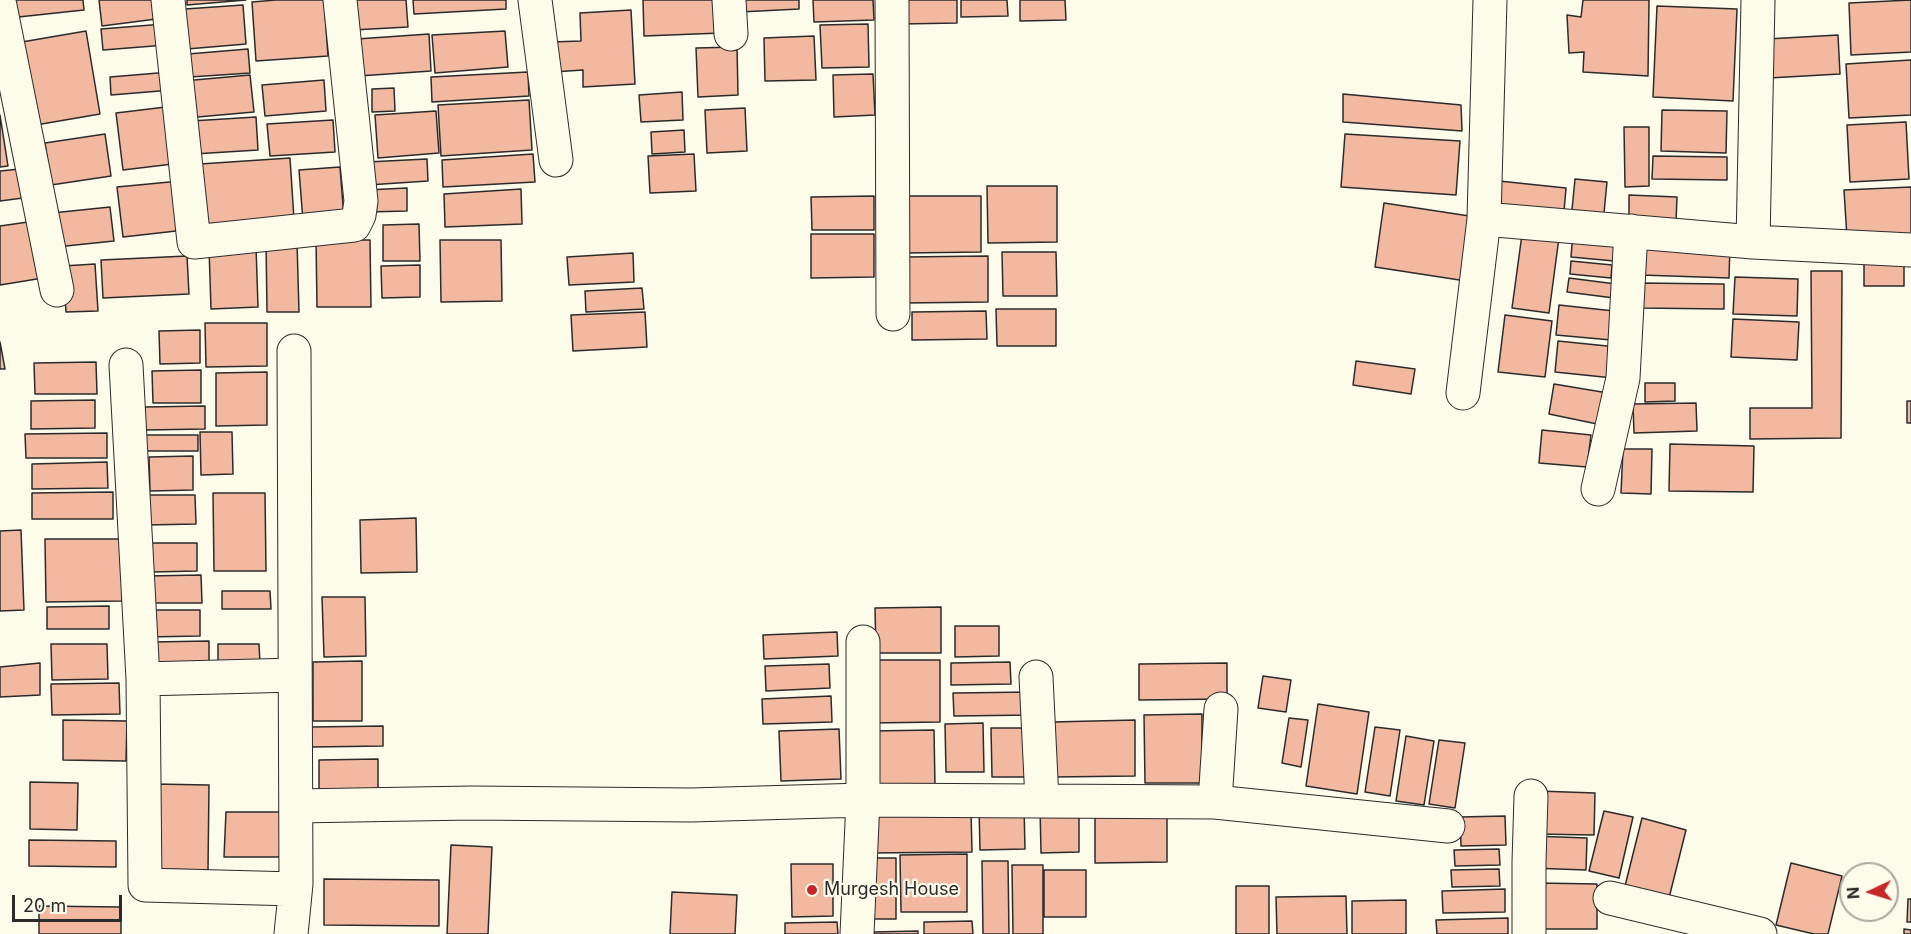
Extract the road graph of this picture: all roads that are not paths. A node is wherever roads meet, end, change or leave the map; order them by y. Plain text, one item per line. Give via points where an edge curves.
1 (168, 0) edge
2 (340, 0) edge
3 (535, 0) edge
4 (729, 0) edge
5 (892, 0) edge
6 (1490, 0) edge
7 (1758, 0) edge
8 (0, 6) edge
9 (731, 34) dead end
10 (556, 160) dead end
11 (1484, 219) junction
12 (1630, 231) junction
13 (1753, 242) junction
14 (1911, 250) edge
15 (57, 290) dead end
16 (893, 314) dead end
17 (294, 351) dead end
18 (126, 365) dead end
19 (1462, 393) dead end
20 (1598, 489) dead end
21 (863, 642) dead end
22 (295, 675) junction
23 (1036, 678) dead end
24 (143, 679) junction
25 (1221, 709) dead end
26 (1531, 796) dead end
27 (863, 800) junction
28 (1042, 801) junction
29 (1215, 802) junction
30 (296, 806) junction
31 (1448, 826) dead end
32 (295, 889) junction
33 (1610, 898) dead end
34 (291, 934) edge
35 (857, 934) edge
36 (1529, 934) edge
37 (1760, 934) edge

1 - 2 street via 194,242 354,225 362,201
3 - 10 street
4 - 9 street
5 - 16 street
6 - 11 street
7 - 13 street
8 - 15 street
11 - 12 street
11 - 19 street
12 - 13 street
12 - 20 street via 1623,378
13 - 14 street
17 - 22 street
18 - 24 street
21 - 27 street
22 - 24 street
22 - 30 street
23 - 28 street
24 - 32 street via 145,885
25 - 29 street
26 - 36 street
27 - 28 street
27 - 30 street via 691,805
27 - 35 street
28 - 29 street
29 - 31 street
30 - 32 street
32 - 34 street
33 - 37 street

